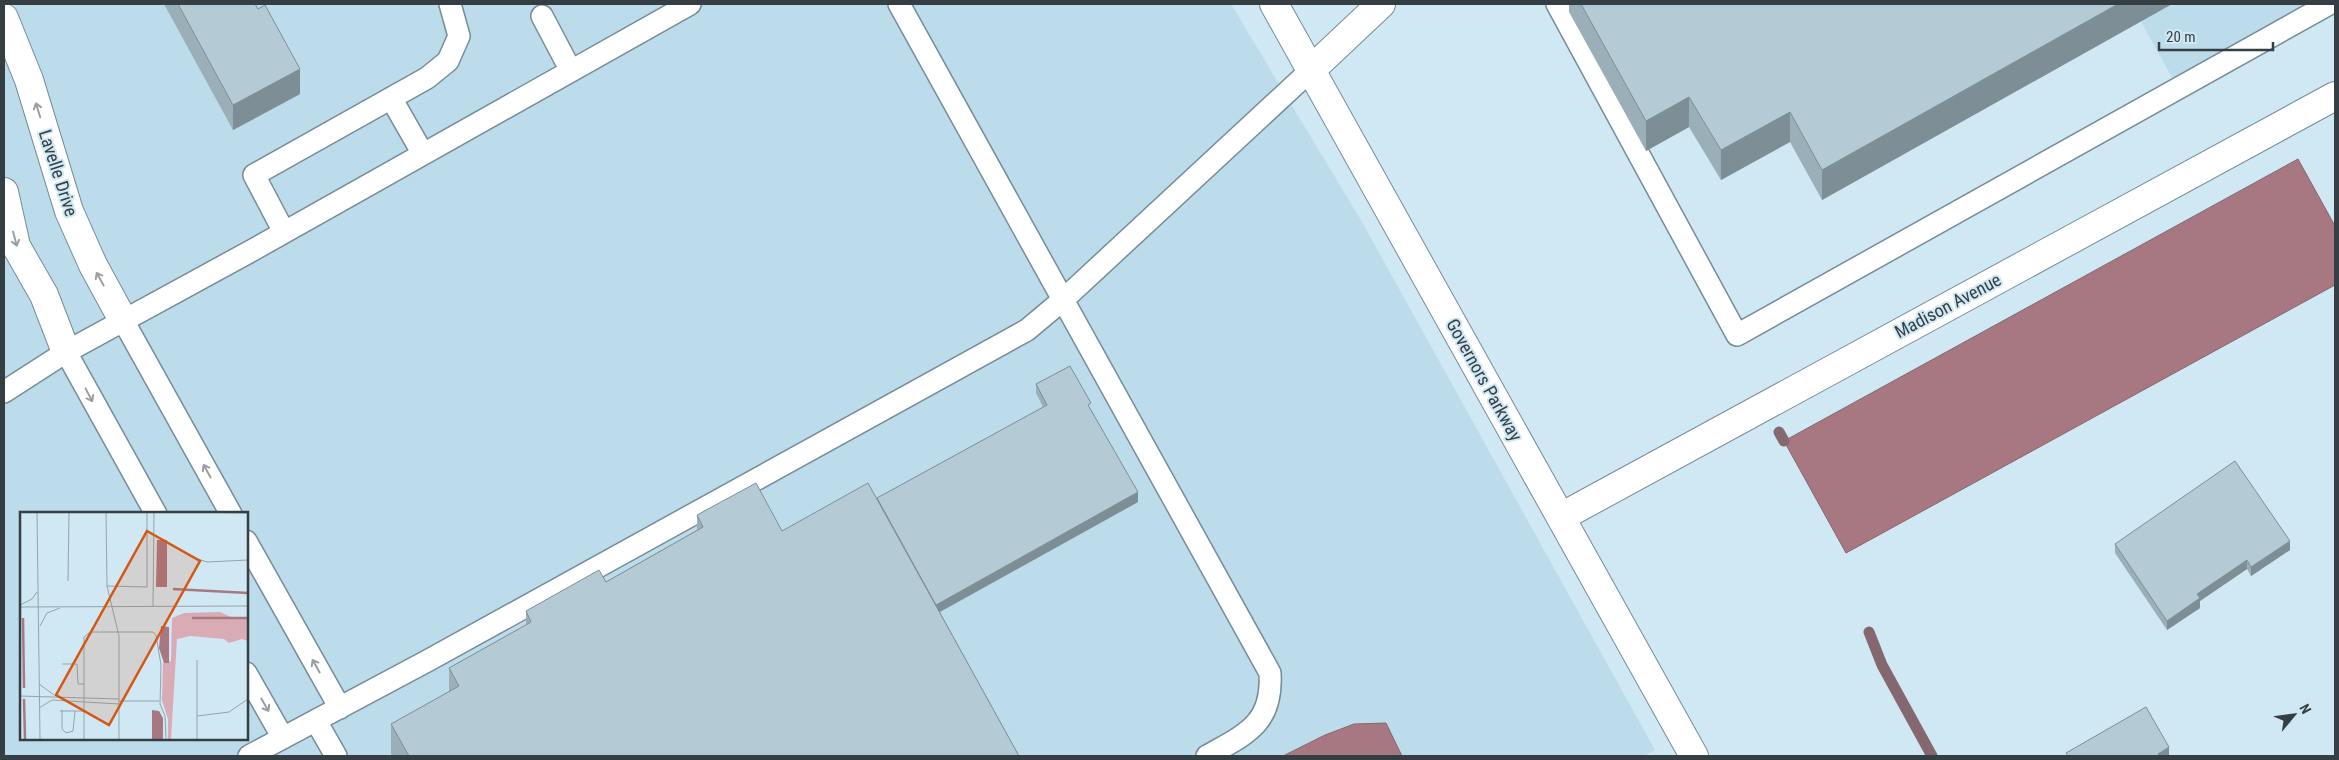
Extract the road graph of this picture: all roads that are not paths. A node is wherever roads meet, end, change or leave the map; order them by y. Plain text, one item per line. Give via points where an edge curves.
1 (450, 4) edge
2 (690, 4) edge
3 (899, 4) edge
4 (1274, 4) edge
5 (1381, 4) edge
6 (1557, 4) edge
7 (2329, 4) edge
8 (542, 16) dead end
9 (4, 18) edge
10 (1311, 70) junction
11 (570, 71) junction
12 (2335, 96) edge
13 (392, 98) junction
14 (423, 154) junction
15 (4, 192) edge
16 (284, 232) junction
17 (1064, 299) junction
18 (124, 322) junction
19 (66, 352) junction
20 (4, 392) edge
21 (155, 512) edge
22 (230, 512) edge
23 (1560, 516) junction
24 (248, 544) edge
25 (248, 677) edge
26 (340, 708) junction
27 (316, 721) junction
28 (283, 738) junction
29 (249, 756) edge
30 (336, 756) edge
31 (1207, 756) edge
32 (1694, 756) edge

1 - 13 lane via 459,36 448,61 427,78
2 - 11 lane
3 - 17 lane
4 - 10 street, Governors Parkway
5 - 10 street
6 - 7 lane via 1737,335
8 - 11 lane
18 -> 9 street, Lavelle Drive via 92,265 69,211 29,80
10 - 17 lane
10 - 23 street, Governors Parkway
11 - 14 lane
12 - 23 street, Madison Avenue
13 - 14 lane
13 - 16 lane via 254,175
14 - 16 lane
15 -> 19 street via 16,246 44,295
16 - 18 lane
17 - 26 lane via 1027,330
17 - 31 lane via 1270,674 1268,708 1257,724
18 - 19 lane
22 -> 18 lane
19 - 20 lane
19 -> 21 lane
23 - 32 street, Governors Parkway
26 -> 24 lane
25 -> 28 lane
26 - 27 lane
27 - 28 lane
27 - 30 lane
28 - 29 lane

